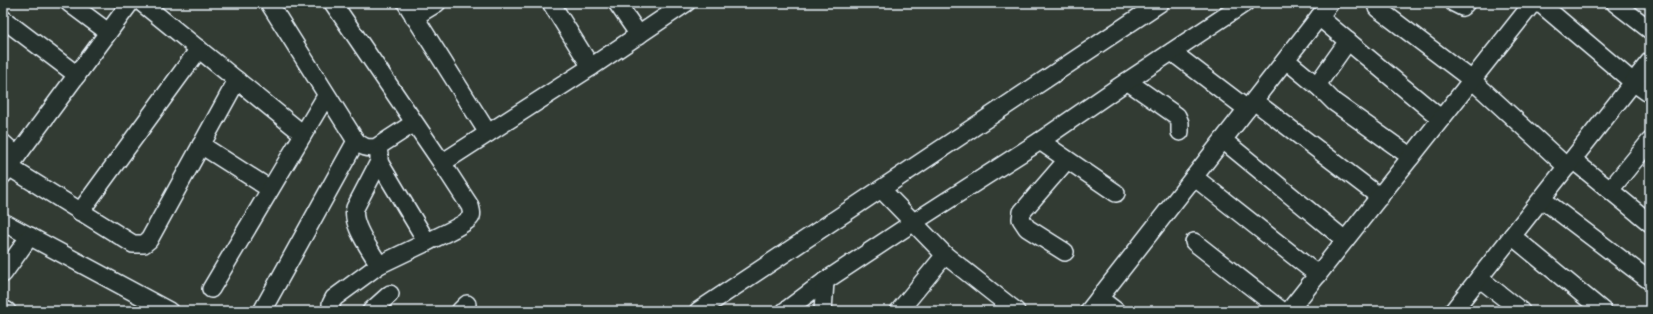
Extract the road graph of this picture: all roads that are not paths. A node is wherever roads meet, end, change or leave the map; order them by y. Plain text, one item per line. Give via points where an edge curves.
1 (69, 3) edge
2 (130, 3) edge
3 (142, 3) edge
4 (269, 3) edge
5 (437, 3) edge
6 (551, 3) edge
7 (617, 3) edge
8 (1160, 3) edge
9 (1245, 3) edge
10 (1330, 3) edge
11 (1454, 3) edge
12 (1466, 3) edge
13 (1615, 3) edge
14 (336, 4) edge
15 (1532, 4) edge
16 (680, 5) edge
17 (1376, 8) dead end
18 (410, 10) edge
19 (1319, 17) junction
20 (3, 18) edge
21 (1650, 30) edge
22 (108, 32) junction
23 (640, 35) junction
24 (1348, 41) junction
25 (199, 49) junction
26 (1172, 52) junction
27 (1286, 60) junction
28 (1650, 61) edge
29 (591, 67) junction
30 (77, 75) junction
31 (237, 80) junction
32 (1472, 80) junction
33 (1127, 81) junction
34 (1633, 82) junction
35 (1321, 89) junction
36 (1650, 94) edge
37 (326, 96) junction
38 (1250, 105) junction
39 (1442, 118) junction
40 (414, 123) junction
41 (1180, 132) dead end
42 (303, 134) junction
43 (488, 134) junction
44 (1224, 140) junction
45 (356, 141) junction
46 (1040, 141) junction
47 (1650, 141) edge
48 (3, 144) edge
49 (201, 145) junction
50 (378, 155) junction
51 (1411, 157) junction
52 (1067, 160) junction
53 (442, 163) junction
54 (1570, 163) junction
55 (10, 166) edge
56 (1194, 177) junction
57 (270, 189) junction
58 (882, 190) junction
59 (1610, 190) junction
60 (1116, 194) dead end
61 (1380, 197) junction
62 (1542, 198) junction
63 (80, 212) junction
64 (3, 222) edge
65 (914, 222) junction
66 (1650, 223) edge
67 (30, 236) junction
68 (1512, 236) junction
69 (1345, 240) junction
70 (427, 242) junction
71 (1194, 242) dead end
72 (1065, 252) dead end
73 (945, 255) junction
74 (379, 265) junction
75 (3, 274) edge
76 (1318, 275) junction
77 (1479, 278) junction
78 (825, 281) junction
79 (1650, 281) edge
80 (211, 289) dead end
81 (390, 294) dead end
82 (1099, 298) junction
83 (3, 309) edge
84 (7, 311) edge
85 (169, 311) edge
86 (262, 311) edge
87 (331, 311) edge
88 (371, 311) edge
89 (698, 311) edge
90 (785, 311) edge
91 (823, 311) edge
92 (898, 311) edge
93 (1016, 311) edge
94 (1089, 311) edge
95 (1116, 311) edge
96 (1282, 311) edge
97 (1289, 311) edge
98 (1453, 311) edge
99 (1521, 311) edge
100 (1603, 311) edge

1 - 22 street
2 - 22 street
3 - 25 street
4 - 37 street
5 - 18 street
6 - 29 street
7 - 23 street
8 - 58 street
9 - 26 street
10 - 19 street
11 - 12 street via 1462,7
13 - 21 street
14 - 40 street
15 - 32 street
15 - 34 street via 1542,5
16 - 23 street
17 - 32 street
18 - 43 street
19 - 24 street
19 - 27 street
20 - 30 street
22 - 30 street
23 - 29 street
24 - 35 street via 1319,82
24 - 39 street
25 - 31 street
25 - 63 street
26 - 33 street
26 - 38 street
27 - 35 street
27 - 38 street
28 - 34 street
29 - 43 street
30 - 55 street
31 - 42 street
31 - 49 street
32 - 39 street
32 - 54 street
33 - 41 street via 1177,116
33 - 46 street
34 - 36 street
34 - 54 street
35 - 51 street via 1334,102
37 - 42 street
37 - 45 street
38 - 44 street
38 - 61 street
39 - 51 street
40 - 50 street
40 - 53 street
42 - 57 street
43 - 53 street
44 - 56 street
44 - 69 street
45 - 50 street
45 - 86 street
46 - 52 street
46 - 65 street
47 - 59 street
48 - 55 street
49 - 57 street
49 - 63 street via 149,240 144,244 133,244
50 - 70 street
50 - 74 street via 354,216
51 - 61 street
52 - 60 street
52 - 72 street via 1022,212 1021,219 1027,228
53 - 70 street via 472,213 470,219 464,223
54 - 59 street
54 - 62 street
55 - 63 street
56 - 76 street
56 - 82 street
57 - 80 street
58 - 65 street
58 - 89 street
59 - 66 street
61 - 69 street
62 - 68 street
62 - 79 street
64 - 67 street
65 - 73 street
65 - 78 street
67 - 75 street
67 - 85 street
68 - 77 street
68 - 100 street
69 - 76 street
70 - 74 street
71 - 96 street
73 - 92 street
73 - 93 street
74 - 87 street via 334,298
76 - 97 street
77 - 98 street
77 - 99 street
78 - 90 street
78 - 91 street
81 - 88 street
82 - 94 street
82 - 95 street
83 - 84 street

